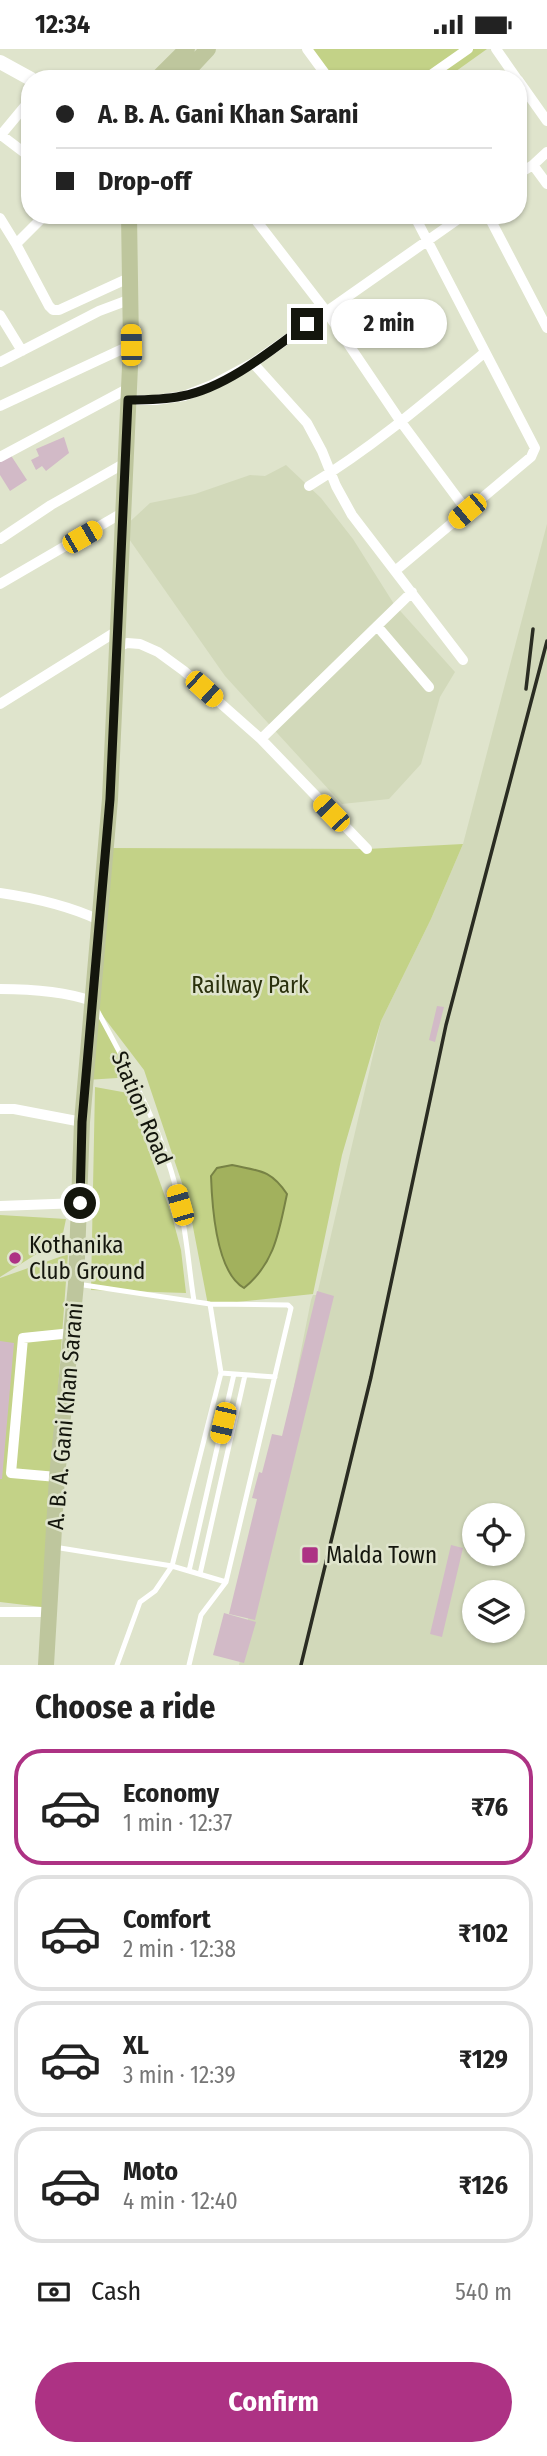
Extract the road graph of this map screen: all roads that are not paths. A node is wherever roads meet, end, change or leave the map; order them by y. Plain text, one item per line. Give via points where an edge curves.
1 (187, 49) edge
2 (208, 49) edge
3 (307, 49) edge
4 (468, 49) edge
5 (496, 49) edge
6 (0, 62) edge
7 (167, 70) edge
8 (188, 70) edge
9 (322, 70) edge
10 (445, 70) edge
11 (511, 70) edge
12 (21, 74) edge
13 (527, 92) edge
14 (21, 111) edge
15 (547, 121) edge
16 (1, 135) edge
17 (21, 150) edge
18 (547, 152) edge
19 (533, 165) junction
20 (527, 169) edge
21 (547, 184) edge
22 (0, 218) edge
23 (36, 224) edge
24 (129, 224) edge
25 (135, 224) edge
26 (260, 224) edge
27 (419, 224) edge
28 (452, 224) edge
29 (493, 224) edge
30 (428, 241) junction
31 (16, 244) junction
32 (131, 244) junction
33 (131, 277) junction
34 (131, 299) junction
35 (326, 311) junction
36 (0, 315) edge
37 (547, 328) edge
38 (131, 345) junction
39 (22, 351) junction
40 (484, 353) junction
41 (0, 362) edge
42 (253, 363) junction
43 (129, 394) junction
44 (0, 406) edge
45 (401, 422) junction
46 (0, 457) edge
47 (125, 463) junction
48 (332, 472) junction
49 (309, 486) dead end
50 (467, 511) junction
51 (122, 513) junction
52 (0, 539) edge
53 (395, 571) junction
54 (0, 584) edge
55 (411, 592) junction
56 (377, 625) junction
57 (117, 631) junction
58 (116, 648) junction
59 (463, 660) dead end
60 (429, 687) dead end
61 (0, 704) edge
62 (261, 739) junction
63 (367, 849) dead end
64 (0, 893) edge
65 (99, 920) junction
66 (0, 989) edge
67 (92, 1001) junction
68 (0, 1109) edge
69 (82, 1122) junction
70 (80, 1203) junction
71 (0, 1206) edge
72 (76, 1284) junction
73 (194, 1301) junction
74 (210, 1304) junction
75 (72, 1333) junction
76 (221, 1373) junction
77 (234, 1374) junction
78 (245, 1375) junction
79 (275, 1377) junction
80 (57, 1477) junction
81 (54, 1547) junction
82 (172, 1566) junction
83 (189, 1571) junction
84 (200, 1574) junction
85 (226, 1581) junction
86 (0, 1612) edge
87 (48, 1612) junction
88 (46, 1665) edge
89 (117, 1665) edge
90 (189, 1665) edge

1 - 7 main road
2 - 8 main road
3 - 9 street
4 - 10 street
5 - 11 street
6 - 12 main road
13 - 15 street
14 - 16 street
16 - 17 street
18 - 19 street
19 - 20 street
19 - 21 street
22 - 31 street
23 - 31 street
24 - 32 main road, A. B. A. Gani Khan Sarani
25 - 32 main road, A. B. A. Gani Khan Sarani
26 - 35 street
27 - 30 street
28 - 30 street
29 - 37 street
30 - 35 street
30 - 40 street
31 - 33 street via 53,310
32 - 33 main road, A. B. A. Gani Khan Sarani
33 - 34 main road, A. B. A. Gani Khan Sarani
34 - 38 main road, A. B. A. Gani Khan Sarani
34 - 39 street
35 - 42 street
35 - 45 street
36 - 39 street
38 - 43 main road, A. B. A. Gani Khan Sarani
38 - 44 street
39 - 41 street
40 - 45 street
40 - 50 street via 535,448 531,457
42 - 43 street via 184,396 156,400
42 - 48 street via 307,423
43 - 46 street
43 - 47 main road, A. B. A. Gani Khan Sarani
45 - 48 street
45 - 50 street
47 - 51 main road, A. B. A. Gani Khan Sarani
47 - 52 street
48 - 49 street
48 - 53 street via 352,515
50 - 53 street
51 - 54 street
51 - 57 main road, A. B. A. Gani Khan Sarani
53 - 55 street
55 - 56 street
55 - 59 street
56 - 60 street
56 - 62 street
57 - 58 main road, A. B. A. Gani Khan Sarani
57 - 61 street
58 - 62 street via 140,644 158,652
58 - 65 main road, A. B. A. Gani Khan Sarani
62 - 63 street
64 - 65 street via 41,899
65 - 67 main road, A. B. A. Gani Khan Sarani
66 - 67 street via 29,989
67 - 69 main road, A. B. A. Gani Khan Sarani
67 - 73 lane, Station Road via 159,1134 180,1205
68 - 69 street
69 - 70 main road, A. B. A. Gani Khan Sarani
70 - 71 street
70 - 72 main road, A. B. A. Gani Khan Sarani
72 - 73 lane
72 - 75 main road, A. B. A. Gani Khan Sarani
73 - 74 lane
74 - 76 lane
74 - 79 lane via 290,1306
75 - 80 main road, A. B. A. Gani Khan Sarani
75 - 80 street via 23,1338 11,1473
76 - 77 lane
76 - 82 lane
77 - 78 lane
77 - 83 lane
78 - 79 lane
78 - 84 lane
79 - 85 lane
80 - 81 main road, A. B. A. Gani Khan Sarani
81 - 82 lane
81 - 87 main road, A. B. A. Gani Khan Sarani
82 - 83 lane
82 - 89 lane via 155,1591 140,1602
83 - 84 lane
84 - 85 lane
85 - 90 lane via 201,1615
86 - 87 street
87 - 88 main road, A. B. A. Gani Khan Sarani

